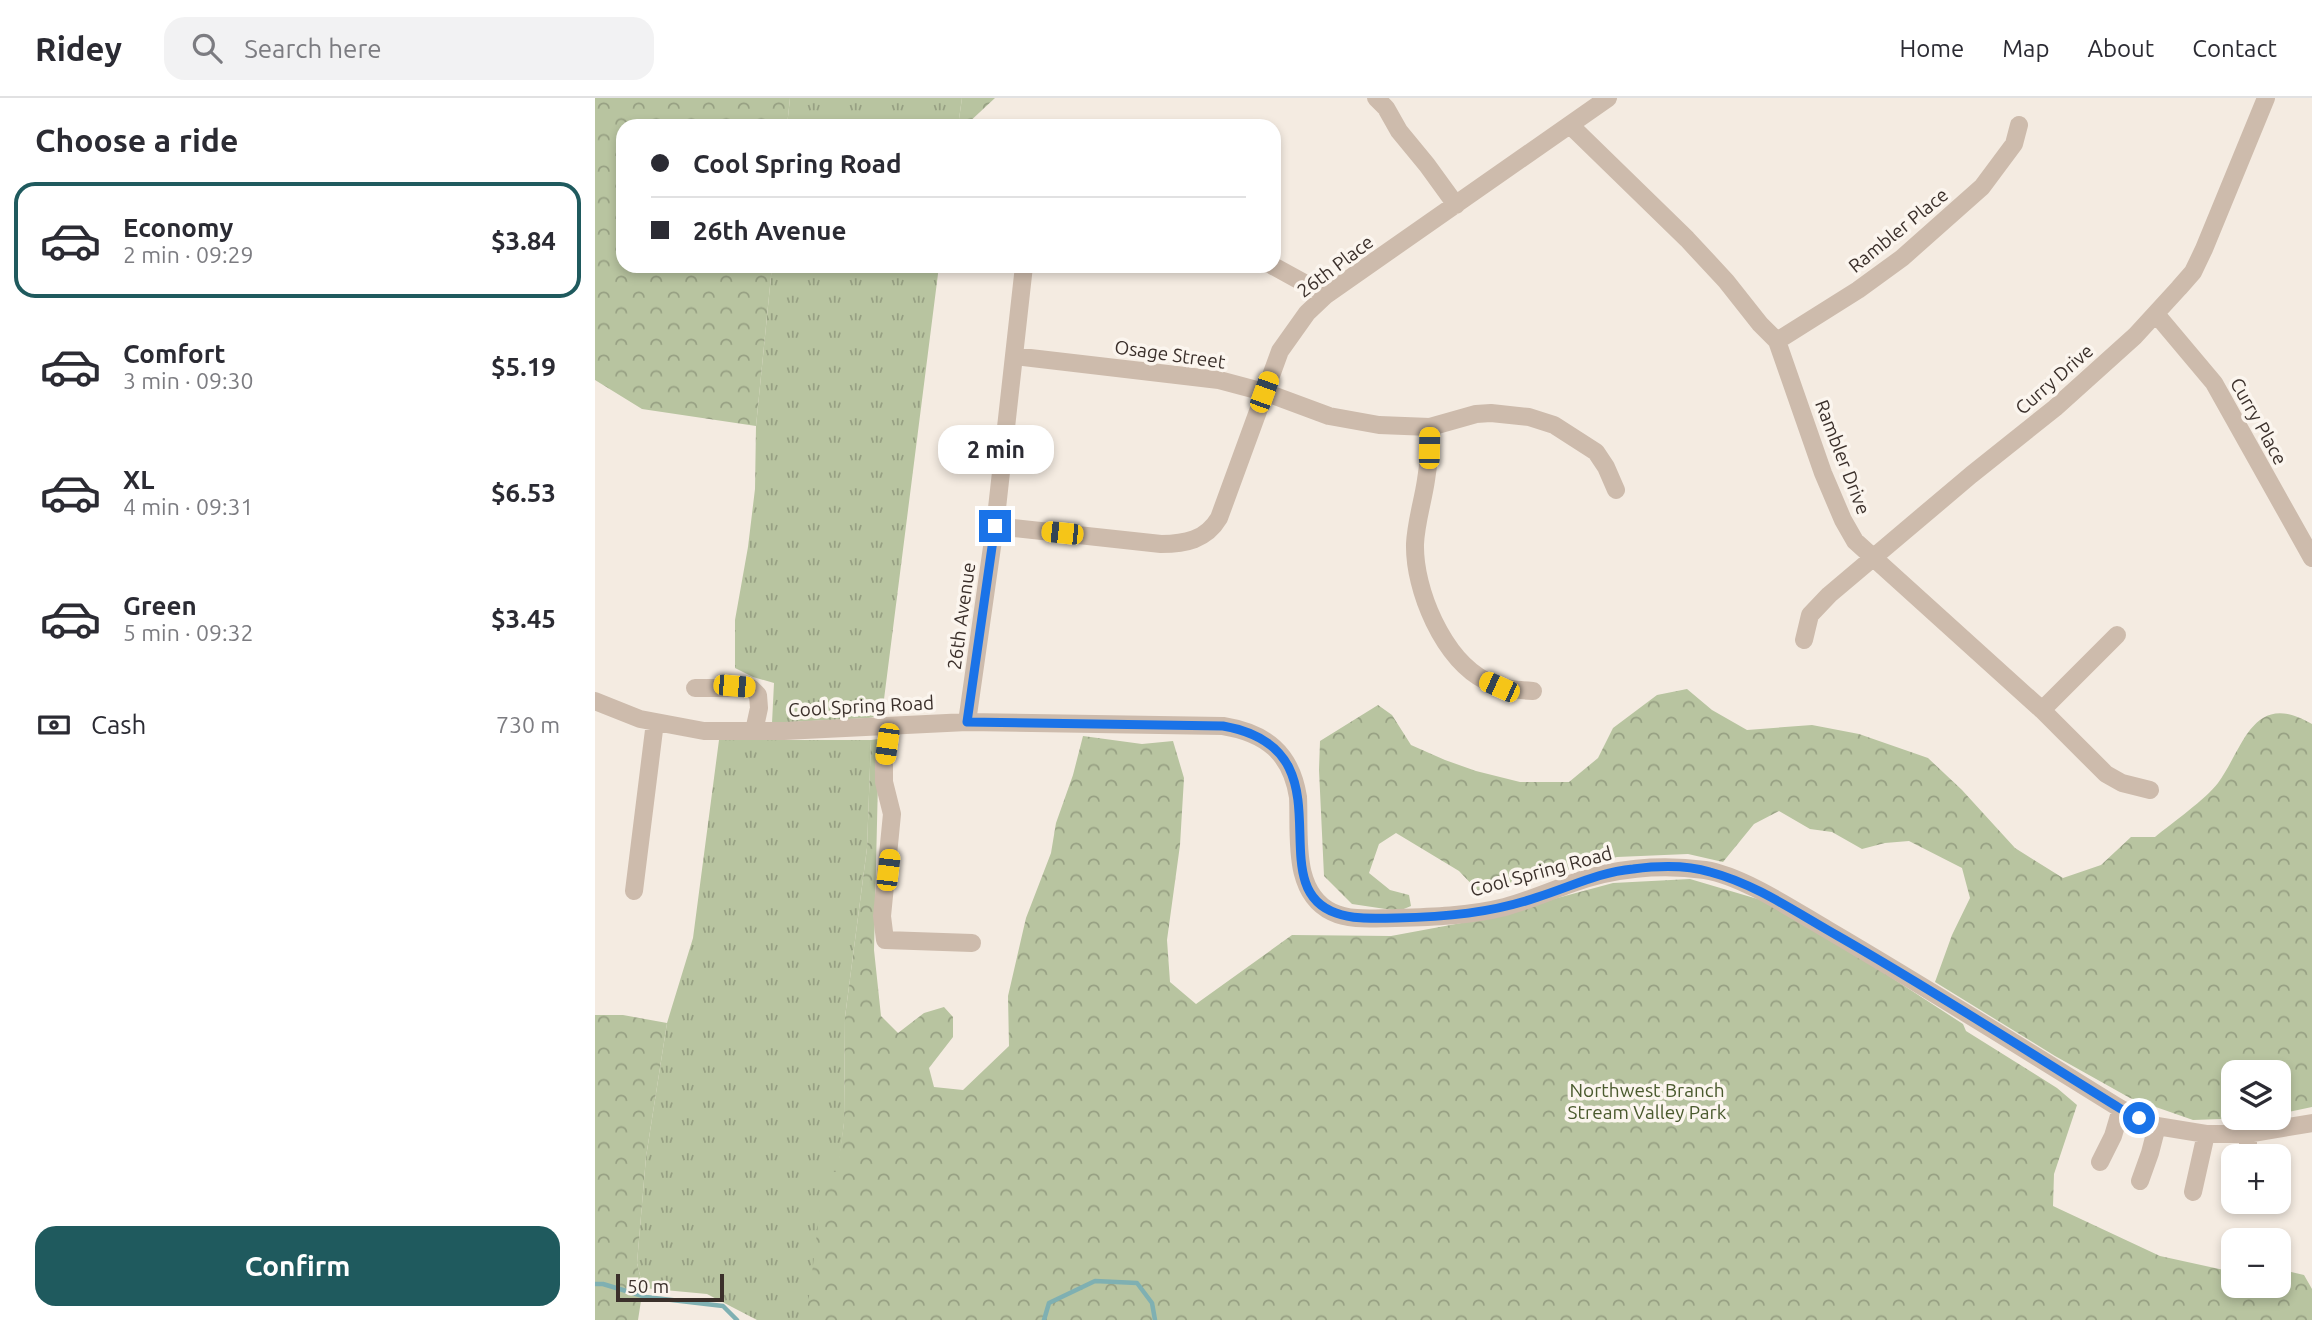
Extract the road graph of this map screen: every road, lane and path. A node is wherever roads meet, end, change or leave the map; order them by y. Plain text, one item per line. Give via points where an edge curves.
1 (1376, 98) edge
2 (1608, 98) edge
3 (2266, 98) edge
4 (2019, 125) dead end
5 (1571, 126) junction
6 (1456, 205) junction
7 (1281, 270) edge
8 (1023, 273) edge
9 (1326, 295) junction
10 (2156, 314) junction
11 (1777, 341) junction
12 (1014, 356) junction
13 (1264, 392) junction
14 (1430, 427) junction
15 (1616, 490) dead end
16 (995, 526) junction
17 (1873, 558) junction
18 (2312, 558) edge
19 (2117, 635) dead end
20 (1804, 640) dead end
21 (695, 688) dead end
22 (1533, 691) dead end
23 (595, 701) edge
24 (2042, 710) junction
25 (655, 722) junction
26 (967, 722) junction
27 (889, 726) junction
28 (754, 731) junction
29 (2150, 790) dead end
30 (633, 891) dead end
31 (972, 943) dead end
32 (2121, 1109) junction
33 (2312, 1123) edge
34 (2157, 1126) junction
35 (2206, 1134) junction
36 (2248, 1134) junction
37 (2248, 1144) edge
38 (2099, 1162) dead end
39 (2140, 1181) dead end
40 (2193, 1192) dead end

1 - 6 street
2 - 5 street, 26th Place
3 - 10 street, Curry Drive via 2193,272
4 - 11 street, Rambler Place via 2014,144 1982,187 1912,250 1859,290
5 - 6 street, 26th Place
5 - 11 street, Rambler Drive via 1686,239
6 - 9 street, 26th Place
7 - 9 street
8 - 12 street, 26th Avenue
9 - 13 street, 26th Place via 1291,333
10 - 17 street, Curry Drive via 2055,408
10 - 18 street, Curry Place via 2214,383
11 - 17 street, Rambler Drive via 1834,500 1855,541
12 - 13 street, Osage Street via 1219,380
12 - 16 street, 26th Avenue
13 - 14 street, Osage Street via 1329,416
13 - 16 street, 26th Place via 1219,518 1199,538 1175,544
14 - 15 street, Osage Street via 1491,413 1554,425 1596,452
14 - 22 street via 1415,544 1429,609 1454,653 1475,674 1499,687
16 - 26 street, 26th Avenue
17 - 20 street, Curry Drive via 1810,615
17 - 24 street, Rambler Drive
19 - 24 street
21 - 28 street via 751,688 758,695 759,708
23 - 25 street, Cool Spring Road
24 - 29 street, Rambler Drive via 2106,774
25 - 28 street, Cool Spring Road via 704,731
25 - 30 street
26 - 27 street, Cool Spring Road
26 - 32 street, Cool Spring Road via 1223,726 1255,735 1286,761 1296,785 1301,865 1307,886 1333,913 1351,917 1473,913 1633,869 1707,870 1790,908
27 - 28 street, Cool Spring Road
27 - 31 street via 884,782 892,814 882,916 885,940
32 - 34 street, Cool Spring Road
32 - 38 street
33 - 36 street, Cool Spring Road
34 - 35 street, Cool Spring Road
34 - 39 street
35 - 36 street, Cool Spring Road
35 - 40 street
36 - 37 street

